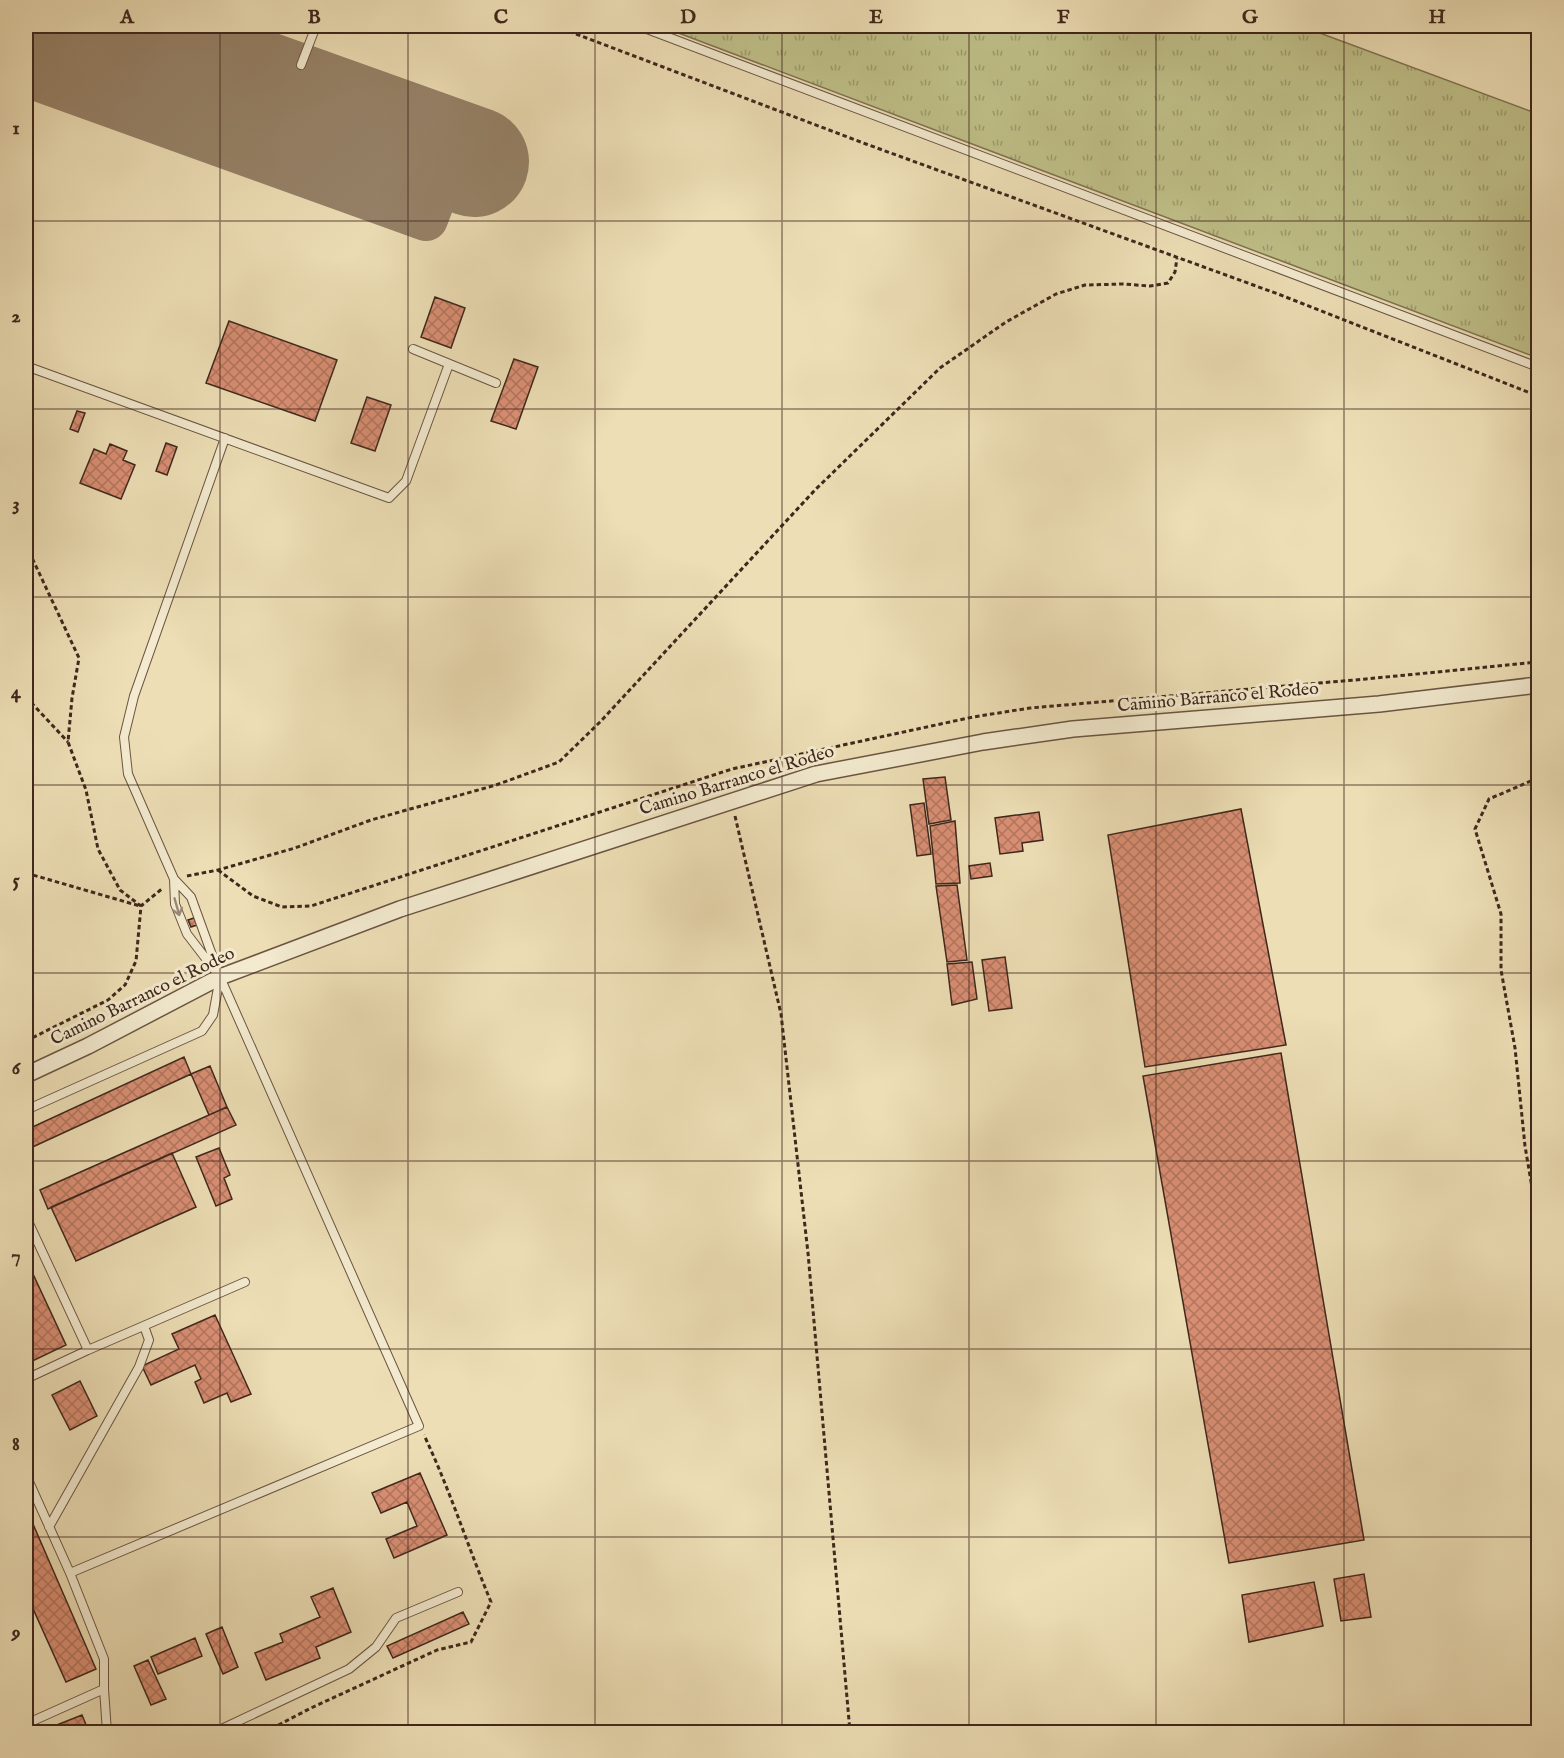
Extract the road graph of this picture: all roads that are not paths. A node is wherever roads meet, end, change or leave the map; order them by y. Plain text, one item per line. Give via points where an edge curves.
1 (316, 26) edge
2 (639, 26) edge
3 (301, 65) dead end
4 (413, 349) dead end
5 (449, 364) junction
6 (26, 366) edge
7 (1539, 367) edge
8 (496, 383) dead end
9 (225, 438) junction
10 (1539, 685) edge
11 (174, 879) junction
12 (220, 977) junction
13 (26, 1075) edge
14 (26, 1110) edge
15 (26, 1217) edge
16 (245, 1282) dead end
17 (144, 1326) junction
18 (88, 1350) junction
19 (26, 1378) edge
20 (26, 1475) edge
21 (49, 1527) junction
22 (70, 1573) junction
23 (458, 1592) dead end
24 (104, 1689) junction
25 (26, 1724) edge
26 (107, 1732) edge
27 (215, 1732) edge

1 - 3 lane
2 - 7 lane
4 - 5 lane
5 - 8 lane
5 - 9 lane via 406,481 389,498
6 - 9 lane
9 - 11 lane via 134,696 124,736 128,774
10 - 12 street, Camino Barranco el Rodeo via 1379,704 1051,732 816,774 400,909
11 - 12 lane via 191,897
11 -> 12 lane via 175,904 187,934
12 - 13 street, Camino Barranco el Rodeo
12 - 14 lane via 213,1015 202,1031
12 - 22 lane via 419,1426
15 - 18 lane
16 - 17 lane
17 - 18 lane
17 - 21 lane via 149,1340 139,1367
18 - 19 lane
20 - 21 lane
21 - 22 lane
22 - 24 lane via 104,1659
23 - 27 lane via 396,1618 376,1647 349,1669
24 - 25 lane
24 - 26 lane

